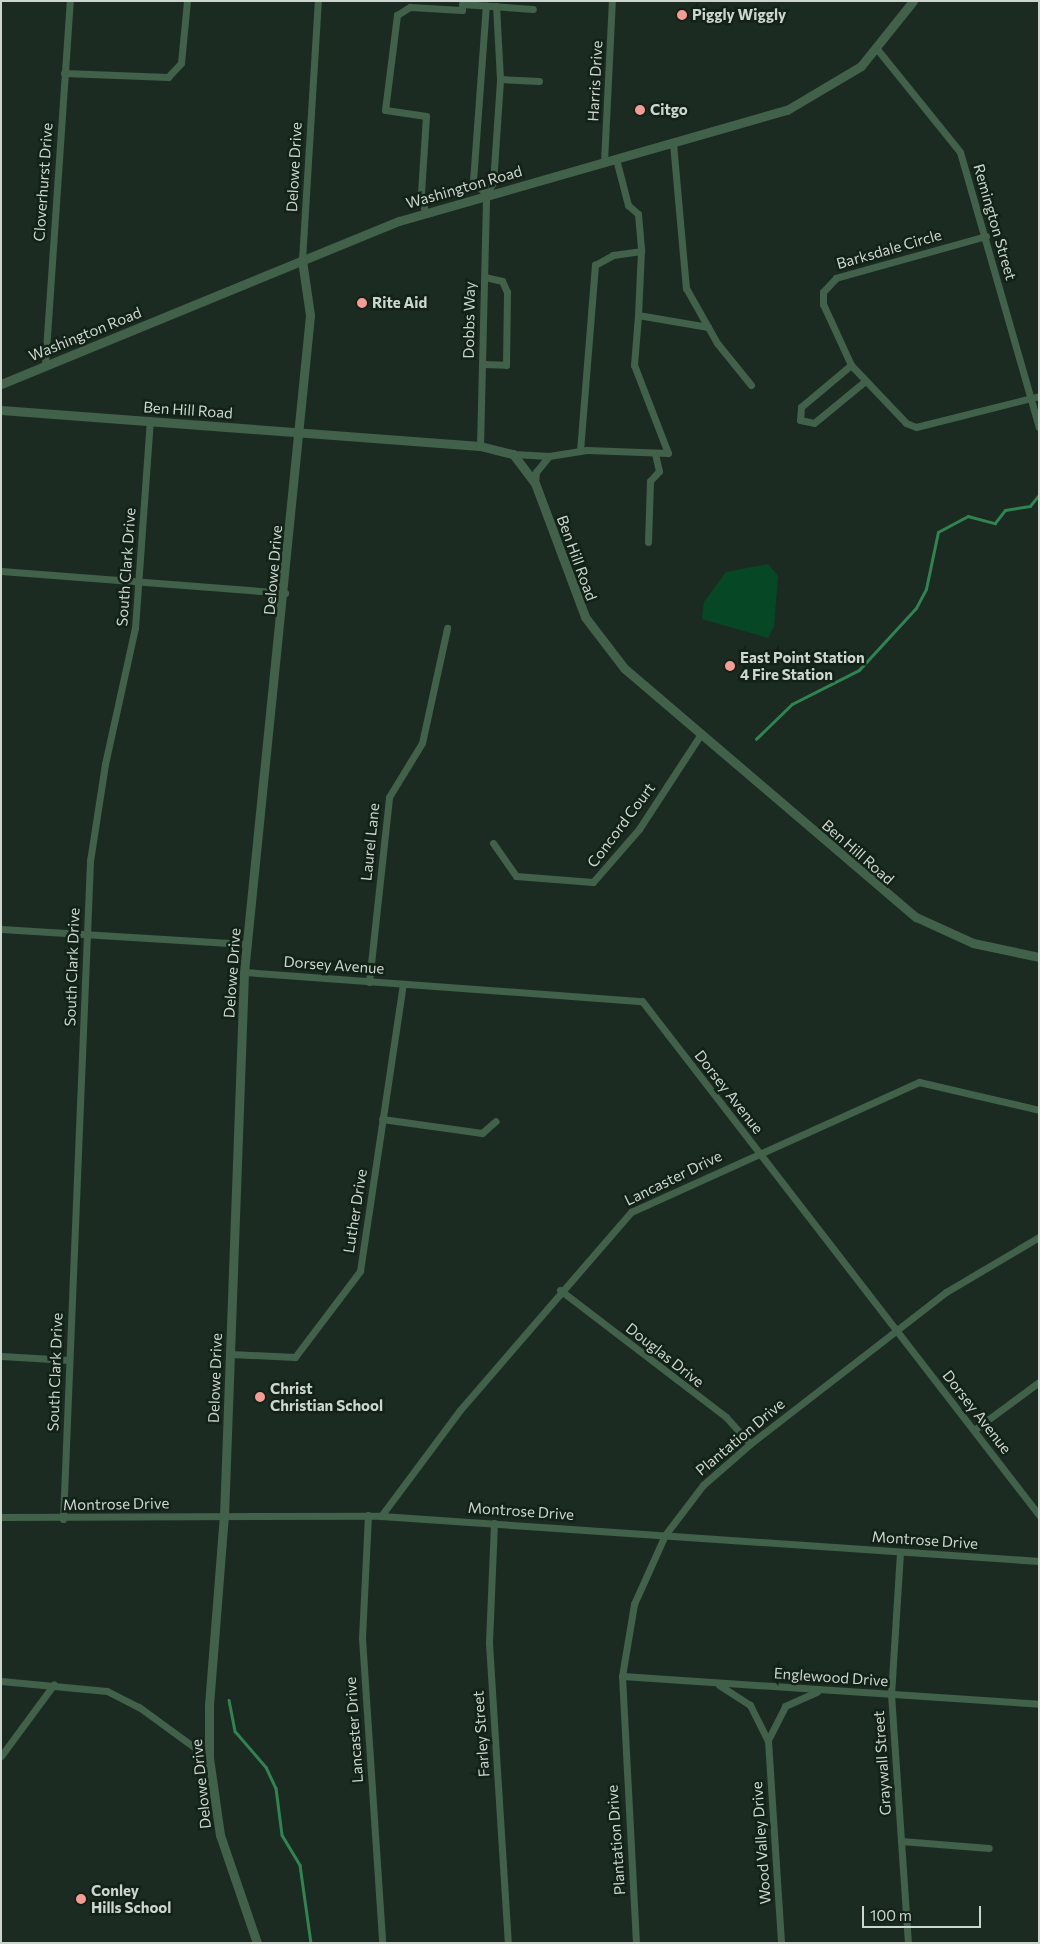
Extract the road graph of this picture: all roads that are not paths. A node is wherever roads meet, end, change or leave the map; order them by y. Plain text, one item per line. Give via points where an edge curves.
1 (70, 1) edge
2 (187, 1) edge
3 (318, 1) edge
4 (612, 1) edge
5 (913, 1) edge
6 (468, 3) edge
7 (486, 5) junction
8 (496, 6) junction
9 (528, 6) edge
10 (877, 49) junction
11 (64, 73) junction
12 (500, 79) junction
13 (539, 81) dead end
14 (673, 143) junction
15 (616, 159) junction
16 (604, 162) junction
17 (486, 194) junction
18 (425, 213) junction
19 (986, 236) junction
20 (641, 251) junction
21 (302, 260) junction
22 (484, 277) junction
23 (638, 315) junction
24 (708, 327) junction
25 (482, 364) junction
26 (45, 365) junction
27 (852, 365) junction
28 (864, 382) junction
29 (1, 384) edge
30 (751, 384) dead end
31 (1039, 396) edge
32 (1031, 398) junction
33 (1, 410) edge
34 (150, 421) junction
35 (1039, 427) edge
36 (298, 432) junction
37 (480, 446) junction
38 (580, 451) junction
39 (655, 453) junction
40 (513, 454) junction
41 (549, 456) junction
42 (535, 483) junction
43 (648, 542) dead end
44 (1, 571) edge
45 (139, 582) junction
46 (285, 593) junction
47 (447, 628) dead end
48 (700, 734) junction
49 (493, 843) dead end
50 (1, 929) edge
51 (87, 933) junction
52 (246, 944) junction
53 (1039, 957) edge
54 (244, 972) junction
55 (369, 982) junction
56 (403, 984) junction
57 (1039, 1110) edge
58 (382, 1119) junction
59 (496, 1121) dead end
60 (759, 1152) junction
61 (1039, 1237) edge
62 (560, 1290) junction
63 (896, 1330) junction
64 (230, 1354) junction
65 (1, 1356) edge
66 (69, 1360) junction
67 (1039, 1382) edge
68 (974, 1430) junction
69 (750, 1444) junction
70 (368, 1515) junction
71 (1039, 1515) edge
72 (224, 1516) junction
73 (381, 1516) junction
74 (1, 1517) edge
75 (63, 1519) junction
76 (494, 1523) junction
77 (666, 1535) junction
78 (900, 1552) junction
79 (1039, 1561) edge
80 (622, 1676) junction
81 (1, 1681) edge
82 (715, 1683) junction
83 (54, 1684) junction
84 (850, 1692) junction
85 (891, 1694) junction
86 (1039, 1704) edge
87 (768, 1741) junction
88 (1, 1756) edge
89 (209, 1758) junction
90 (901, 1841) junction
91 (989, 1848) dead end
92 (258, 1943) edge
93 (382, 1943) edge
94 (508, 1943) edge
95 (636, 1943) edge
96 (781, 1943) edge
97 (908, 1943) edge

1 - 11 street, Cloverhurst Drive
2 - 11 street via 182,63 168,76
3 - 21 street, Delowe Drive
4 - 16 street, Harris Drive
5 - 10 street, Washington Road
6 - 7 street
6 - 18 street via 462,4 462,10 410,8 397,16 385,110 426,116 421,193
7 - 8 street
7 - 17 street via 473,182
8 - 9 street
8 - 12 street, Dobbs Way via 494,39 500,61
10 - 14 street, Washington Road via 842,81 787,110
10 - 19 street, Remington Street via 960,152
11 - 26 street, Cloverhurst Drive
12 - 13 street
12 - 17 street, Dobbs Way via 493,183
14 - 15 street, Washington Road
14 - 24 street via 686,288
15 - 16 street, Washington Road
15 - 20 street via 628,205 638,214
16 - 17 street, Washington Road
17 - 18 street, Washington Road
17 - 22 street, Dobbs Way
18 - 21 street, Washington Road
19 - 27 street, Barksdale Circle via 829,283 823,304
19 - 32 street, Remington Street
20 - 23 street
20 - 38 street via 613,255 595,265
21 - 26 street, Washington Road
21 - 36 street, Delowe Drive via 310,315
22 - 25 street, Dobbs Way
22 - 25 street via 502,281 507,292 506,365
23 - 24 street
23 - 39 street via 634,365 668,454
24 - 30 street
25 - 37 street, Dobbs Way
26 - 29 street, Washington Road
27 - 28 street, Barksdale Circle
27 - 28 street via 801,407 800,420 814,423
28 - 32 street, Barksdale Circle via 906,423 916,427
31 - 32 street
32 - 35 street, Remington Street
33 - 34 street, Ben Hill Road
34 - 36 street, Ben Hill Road
34 - 45 street, South Clark Drive
36 - 37 street, Ben Hill Road
36 - 46 street, Delowe Drive
37 - 40 street, Ben Hill Road
38 - 39 street
38 - 41 street
39 - 43 street via 659,471 650,481
40 - 41 street
40 - 42 street, Ben Hill Road
41 - 42 street via 536,472
42 - 48 street, Ben Hill Road via 575,597 592,630 624,668
44 - 45 street
45 - 46 street
45 - 51 street, South Clark Drive via 129,667 95,814
46 - 52 street, Delowe Drive
47 - 55 street, Laurel Lane via 422,744 389,797
48 - 49 street, Concord Court via 639,829 593,882 516,876
48 - 53 street, Ben Hill Road via 916,917 973,943
50 - 51 street
51 - 52 street
51 - 66 street, South Clark Drive
52 - 54 street, Delowe Drive
54 - 55 street, Dorsey Avenue
54 - 64 street, Delowe Drive
55 - 56 street, Dorsey Avenue
56 - 58 street, Luther Drive
56 - 60 street, Dorsey Avenue via 642,1001
57 - 60 street, Lancaster Drive via 919,1082
58 - 59 street via 482,1133
58 - 64 street, Luther Drive via 360,1271 295,1357
60 - 62 street, Lancaster Drive via 630,1212
60 - 63 street, Dorsey Avenue
61 - 63 street, Plantation Drive via 946,1292
62 - 69 street, Douglas Drive via 726,1417
62 - 73 street, Lancaster Drive via 460,1410
63 - 68 street, Dorsey Avenue
63 - 69 street, Plantation Drive
64 - 72 street, Delowe Drive
65 - 66 street
66 - 75 street, South Clark Drive
67 - 68 street
68 - 71 street, Dorsey Avenue
69 - 77 street, Plantation Drive via 703,1485
70 - 72 street, Montrose Drive
70 - 73 street, Montrose Drive
70 - 93 street, Lancaster Drive via 362,1638
72 - 75 street, Montrose Drive
72 - 89 street, Delowe Drive
73 - 76 street, Montrose Drive
74 - 75 street, Montrose Drive
76 - 77 street, Montrose Drive
76 - 94 street, Farley Street via 489,1643
77 - 78 street, Montrose Drive
77 - 80 street, Plantation Drive via 634,1604
78 - 79 street, Montrose Drive
78 - 85 street, Graywall Street
80 - 82 street, Englewood Drive
80 - 95 street, Plantation Drive
81 - 83 street
82 - 84 street, Englewood Drive
82 - 87 street, Wood Valley Drive via 750,1705
83 - 88 street
83 - 89 street via 94,1688 123,1698
84 - 85 street, Englewood Drive
84 - 87 street, Wood Valley Drive via 815,1692 794,1699 777,1716
85 - 86 street, Englewood Drive
85 - 90 street, Graywall Street
87 - 96 street, Wood Valley Drive
89 - 92 street, Delowe Drive via 220,1835
90 - 91 street
90 - 97 street, Graywall Street

